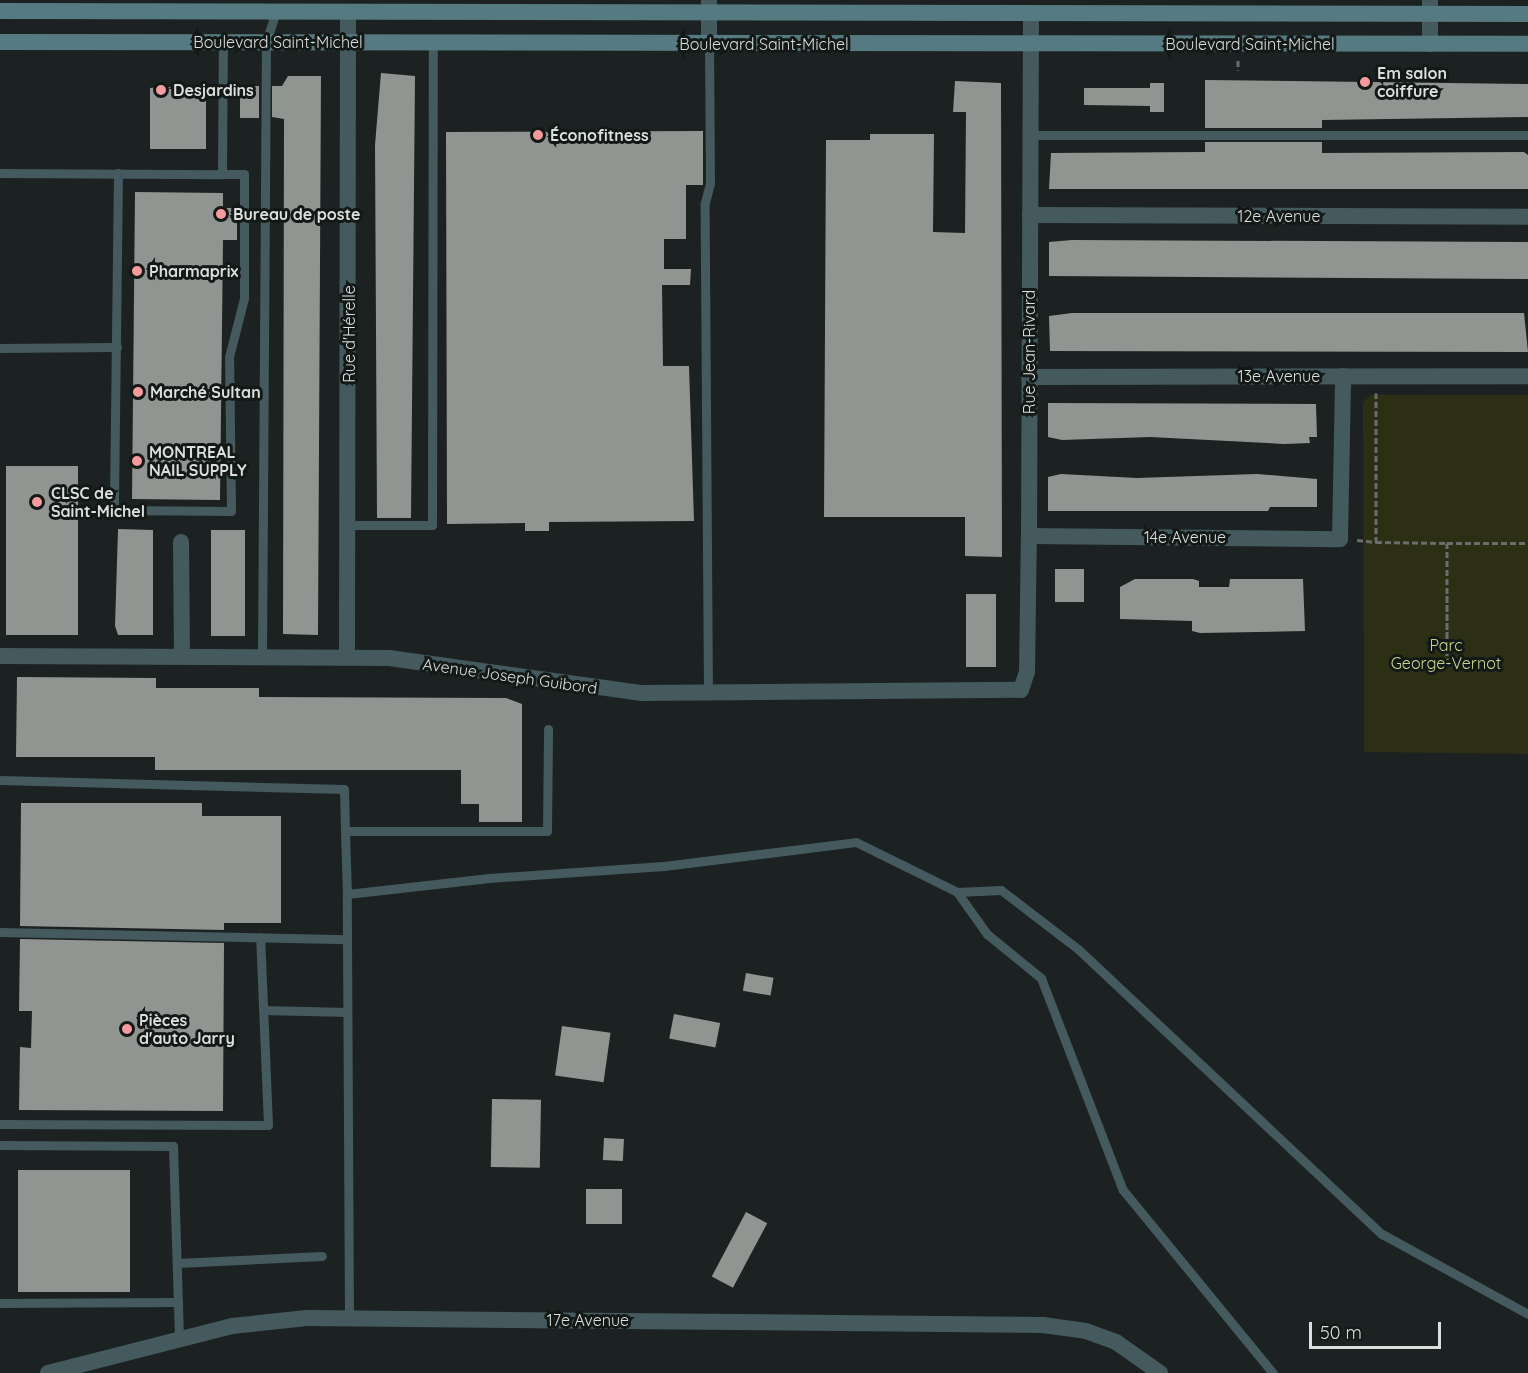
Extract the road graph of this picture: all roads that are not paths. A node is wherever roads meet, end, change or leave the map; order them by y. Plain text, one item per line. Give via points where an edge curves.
1 (128, 6) edge
2 (709, 6) edge
3 (1430, 7) edge
4 (0, 11) edge
5 (276, 12) junction
6 (348, 12) junction
7 (1031, 13) junction
8 (1528, 14) edge
9 (0, 42) edge
10 (223, 42) junction
11 (266, 42) junction
12 (348, 42) junction
13 (433, 42) junction
14 (709, 43) junction
15 (1030, 44) junction
16 (1430, 44) junction
17 (1528, 44) edge
18 (1030, 135) junction
19 (1528, 135) edge
20 (0, 173) edge
21 (118, 173) junction
22 (222, 174) junction
23 (1030, 215) junction
24 (1528, 217) edge
25 (117, 347) junction
26 (0, 348) edge
27 (1029, 376) junction
28 (1343, 376) junction
29 (1528, 376) edge
30 (349, 525) junction
31 (1029, 536) junction
32 (181, 542) dead end
33 (0, 656) edge
34 (182, 656) junction
35 (262, 656) junction
36 (347, 656) junction
37 (1021, 690) joint
38 (708, 694) junction
39 (548, 729) dead end
40 (0, 780) edge
41 (345, 831) junction
42 (957, 892) junction
43 (347, 894) junction
44 (0, 932) edge
45 (260, 937) junction
46 (347, 939) junction
47 (263, 1010) junction
48 (347, 1012) junction
49 (0, 1124) edge
50 (0, 1145) edge
51 (322, 1256) dead end
52 (177, 1263) junction
53 (178, 1302) junction
54 (0, 1303) edge
55 (1528, 1314) edge
56 (348, 1318) junction
57 (179, 1340) junction
58 (48, 1373) edge
59 (1160, 1373) edge
60 (1273, 1373) edge

1 - 4 main road, Boulevard Saint-Michel
1 - 5 main road, Boulevard Saint-Michel
2 - 6 main road, Boulevard Saint-Michel
2 - 7 main road, Boulevard Saint-Michel
2 - 14 street
3 - 7 main road, Boulevard Saint-Michel
3 - 8 main road, Boulevard Saint-Michel
3 - 16 street
5 - 6 main road, Boulevard Saint-Michel
5 - 11 lane
6 - 12 street, Rue d'Hérelle
7 - 15 street, Rue Jean-Rivard
9 - 10 main road, Boulevard Saint-Michel
10 - 11 main road, Boulevard Saint-Michel
10 - 22 lane
11 - 12 main road, Boulevard Saint-Michel
11 - 35 lane
12 - 13 main road, Boulevard Saint-Michel
12 - 30 street, Rue d'Hérelle
13 - 14 main road, Boulevard Saint-Michel
13 - 30 lane via 432,525
14 - 15 main road, Boulevard Saint-Michel
14 - 38 lane via 710,183 705,203
15 - 16 main road, Boulevard Saint-Michel
15 - 18 street, Rue Jean-Rivard
16 - 17 main road, Boulevard Saint-Michel
18 - 19 lane
18 - 23 street, Rue Jean-Rivard
20 - 21 lane
21 - 22 lane
21 - 25 lane
22 - 25 lane via 244,174 244,298 229,357 231,511 114,510
23 - 24 street, 12e Avenue
23 - 27 street, Rue Jean-Rivard
25 - 26 lane
27 - 28 street, 13e Avenue
27 - 31 street, Rue Jean-Rivard
28 - 29 street, 13e Avenue
28 - 31 street, 14e Avenue via 1340,539
30 - 36 street, Rue d'Hérelle
31 - 37 street, Rue Jean-Rivard via 1027,672
32 - 34 street
33 - 34 street, Avenue Joseph Guibord
34 - 35 street, Avenue Joseph Guibord
35 - 36 street, Avenue Joseph Guibord
36 - 38 street, Avenue Joseph Guibord via 594,689
37 - 38 street, Avenue Joseph Guibord
39 - 41 lane via 547,831
40 - 41 lane via 344,789
41 - 43 lane
42 - 43 lane via 856,842 664,866 489,878
42 - 55 lane via 1001,890 1078,950 1382,1234
42 - 60 lane via 987,934 1041,978 1123,1190
43 - 46 lane
44 - 45 lane
45 - 46 lane
45 - 47 lane
46 - 48 lane
47 - 48 lane
47 - 49 lane via 268,1125
48 - 56 lane
50 - 52 lane via 173,1146
51 - 52 lane
52 - 53 lane
53 - 54 lane
53 - 57 lane
56 - 57 street, 17e Avenue via 263,1321
56 - 59 street, 17e Avenue via 1043,1325 1086,1331 1130,1350
57 - 58 street, 17e Avenue

